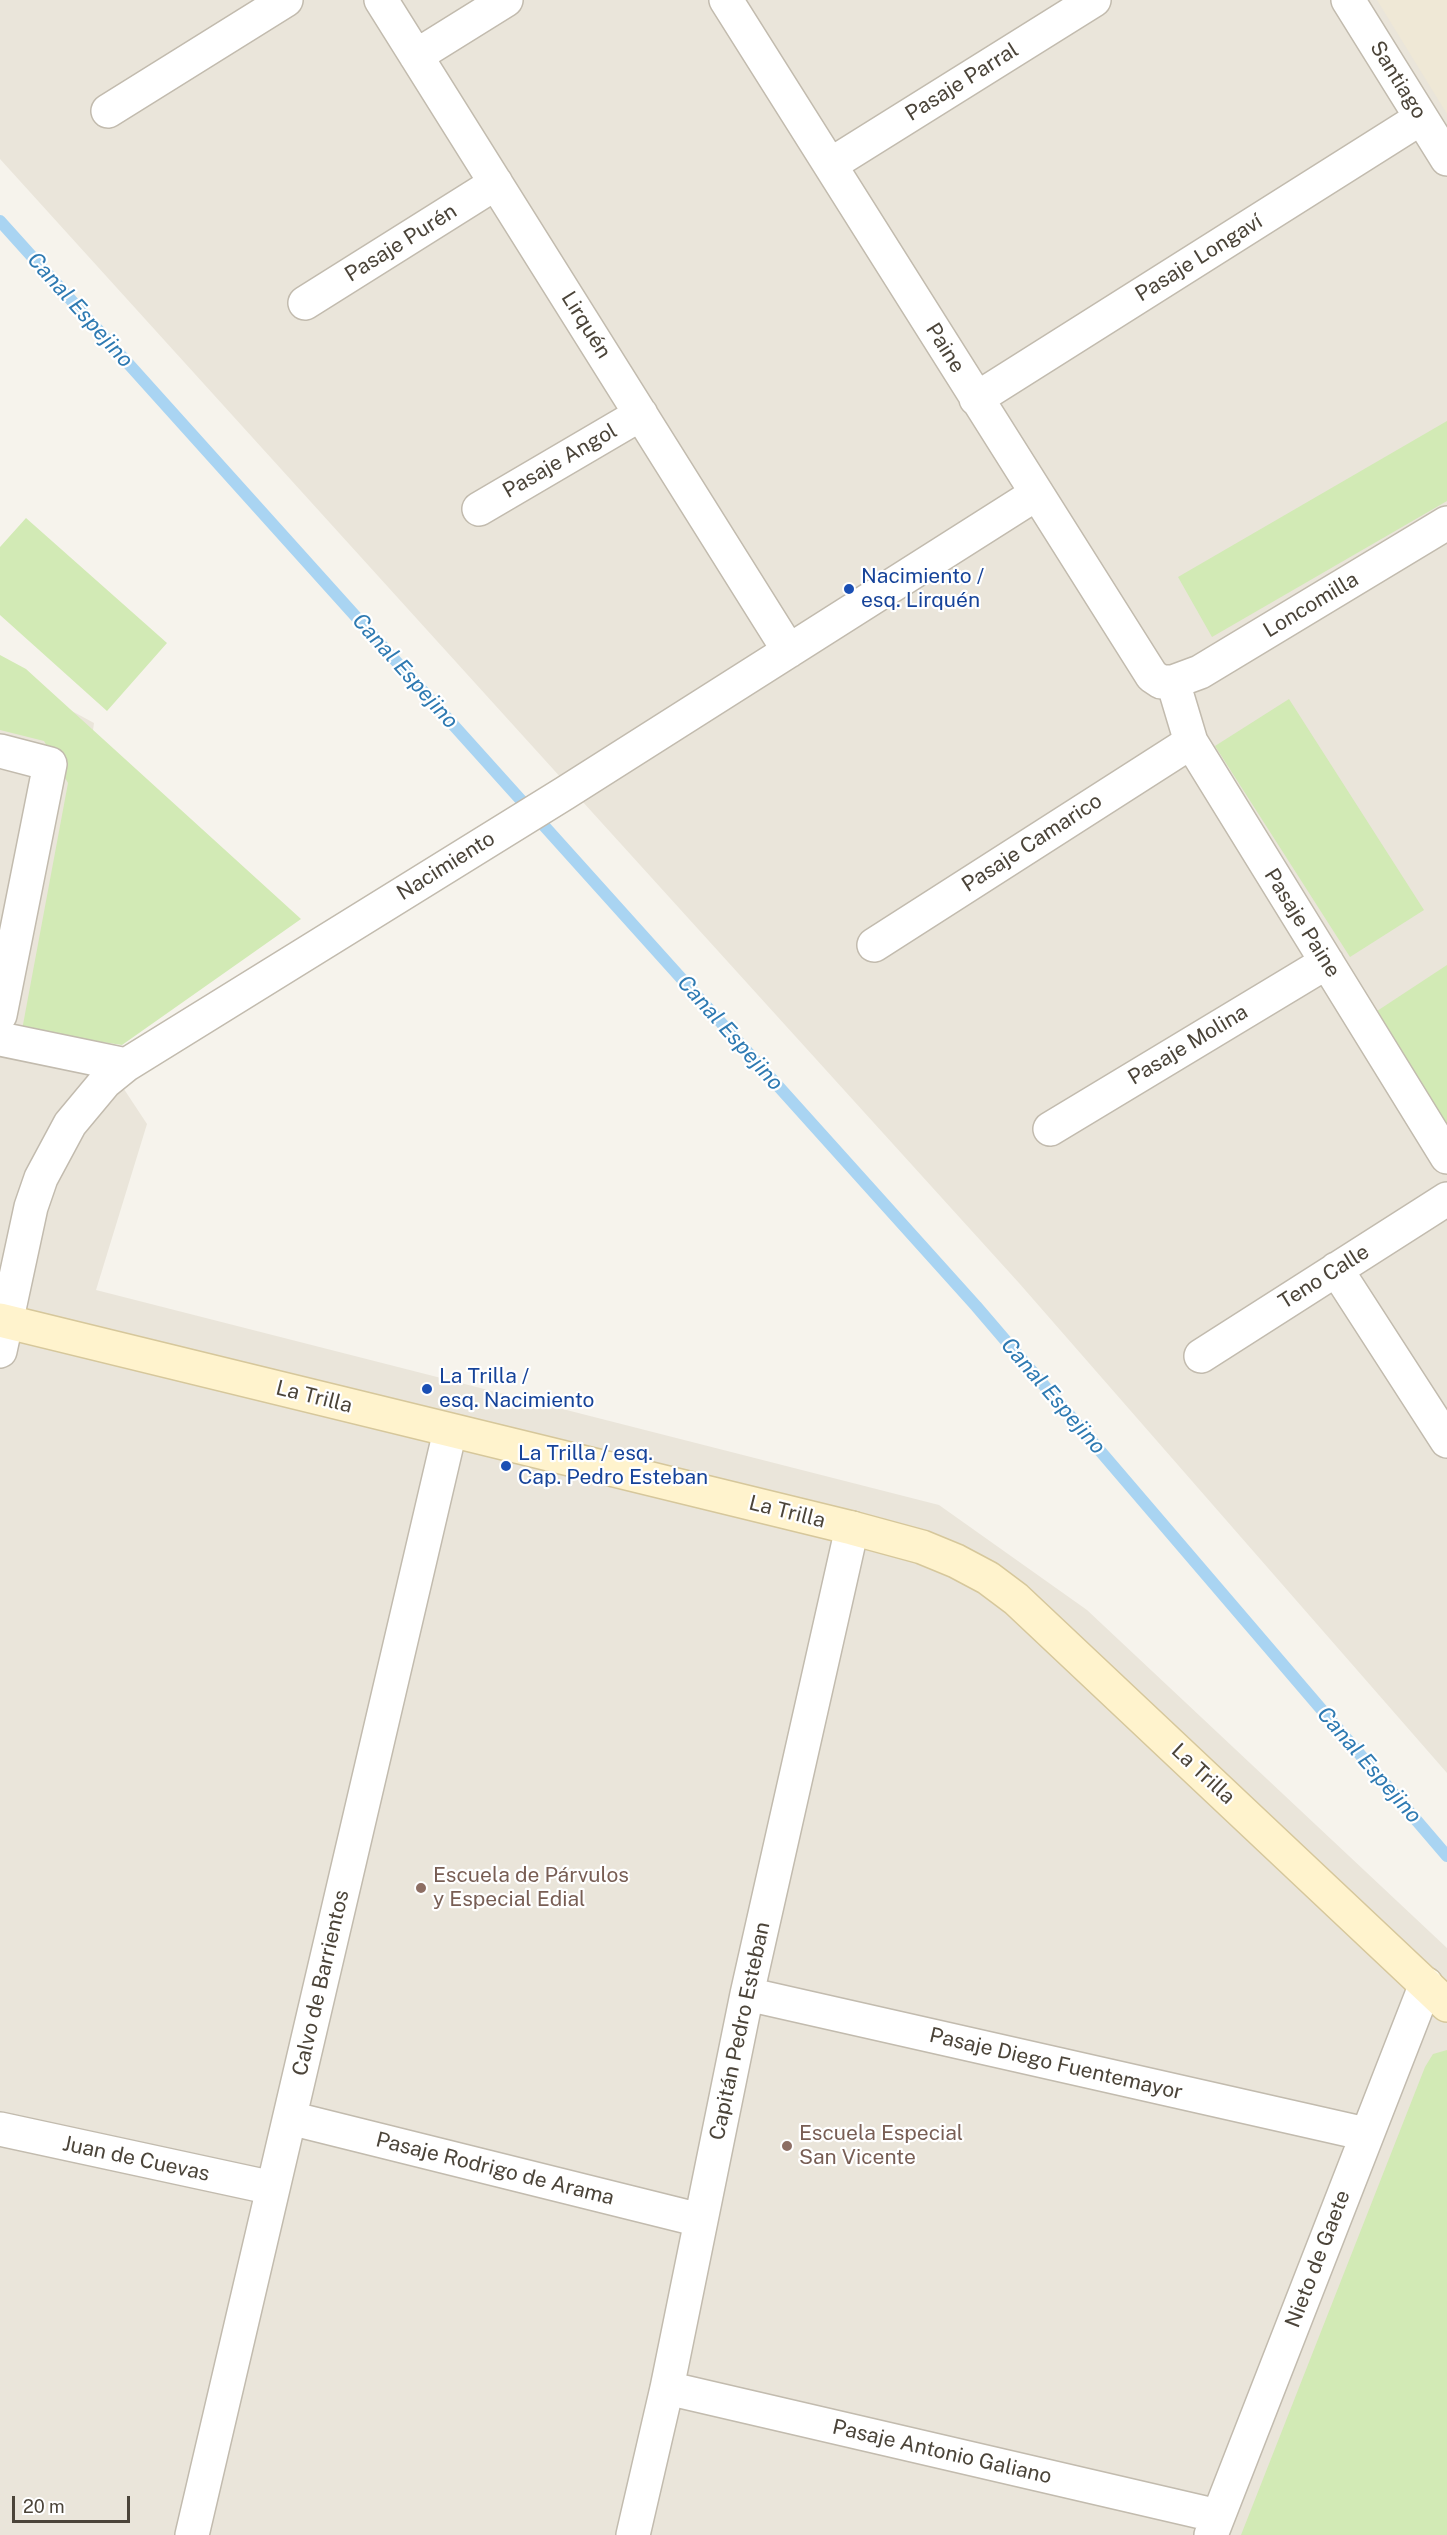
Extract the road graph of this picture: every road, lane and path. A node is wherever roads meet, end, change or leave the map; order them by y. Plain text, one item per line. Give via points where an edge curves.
1 (286, 0) edge
2 (381, 0) edge
3 (506, 0) edge
4 (726, 0) edge
5 (1094, 0) edge
6 (1348, 0) edge
7 (416, 56) junction
8 (108, 111) dead end
9 (1421, 118) junction
10 (1447, 159) edge
11 (830, 165) junction
12 (496, 183) junction
13 (305, 303) dead end
14 (976, 399) junction
15 (641, 414) junction
16 (1036, 494) junction
17 (479, 509) dead end
18 (1447, 523) edge
19 (789, 651) junction
20 (1173, 682) junction
21 (1191, 742) junction
22 (0, 752) edge
23 (874, 945) dead end
24 (1327, 962) junction
25 (0, 1015) edge
26 (0, 1039) edge
27 (126, 1065) junction
28 (1050, 1129) dead end
29 (1447, 1157) edge
30 (1447, 1199) edge
31 (1336, 1269) junction
32 (2, 1331) edge
33 (1201, 1356) dead end
34 (450, 1431) junction
35 (1447, 1441) edge
36 (852, 1528) junction
37 (747, 1994) junction
38 (1436, 1994) edge
39 (290, 2118) junction
40 (0, 2129) edge
41 (1366, 2134) junction
42 (273, 2188) junction
43 (700, 2220) junction
44 (667, 2388) junction
45 (1214, 2526) edge
46 (192, 2535) edge
47 (633, 2535) edge

1 - 8 street
2 - 7 street, Lirquén
3 - 7 street
4 - 11 street, Paine
5 - 11 street, Pasaje Parral
6 - 9 street, Santiago
7 - 12 street, Lirquén
9 - 10 street, Santiago
9 - 14 street, Pasaje Longaví
11 - 14 street, Paine
12 - 13 street, Pasaje Purén
12 - 15 street, Lirquén
14 - 16 street, Paine
15 - 17 street, Pasaje Angol
15 - 19 street, Lirquén
16 - 19 street, Nacimiento
16 - 20 street, Paine via 1142,663 1161,682
18 - 20 street, Loncomilla via 1214,664
19 - 27 street, Nacimiento
20 - 21 street, Pasaje Paine
21 - 23 street, Pasaje Camarico
21 - 24 street, Pasaje Paine
22 - 25 street via 50,764
24 - 28 street, Pasaje Molina
24 - 29 street, Pasaje Paine
26 - 27 street
27 - 32 street, Nacimiento via 70,1124 50,1160 31,1207
30 - 31 street, Teno Calle
31 - 33 street, Teno Calle
31 - 35 street
32 - 34 street, La Trilla
34 - 36 street, La Trilla
34 - 39 street, Calvo de Barrientos
36 - 37 street, Capitán Pedro Esteban
36 - 38 street, La Trilla via 922,1547 956,1561 1016,1599
37 - 41 street, Pasaje Diego Fuentemayor
37 - 43 street, Capitán Pedro Esteban
38 - 41 street, Nieto de Gaete
39 - 42 street, Calvo de Barrientos
39 - 43 street, Pasaje Rodrigo de Arama
40 - 42 street, Juan de Cuevas
41 - 45 street, Nieto de Gaete
42 - 46 street, Calvo de Barrientos
43 - 44 street, Capitán Pedro Esteban
44 - 45 street, Pasaje Antonio Galiano
44 - 47 street, Capitán Pedro Esteban

